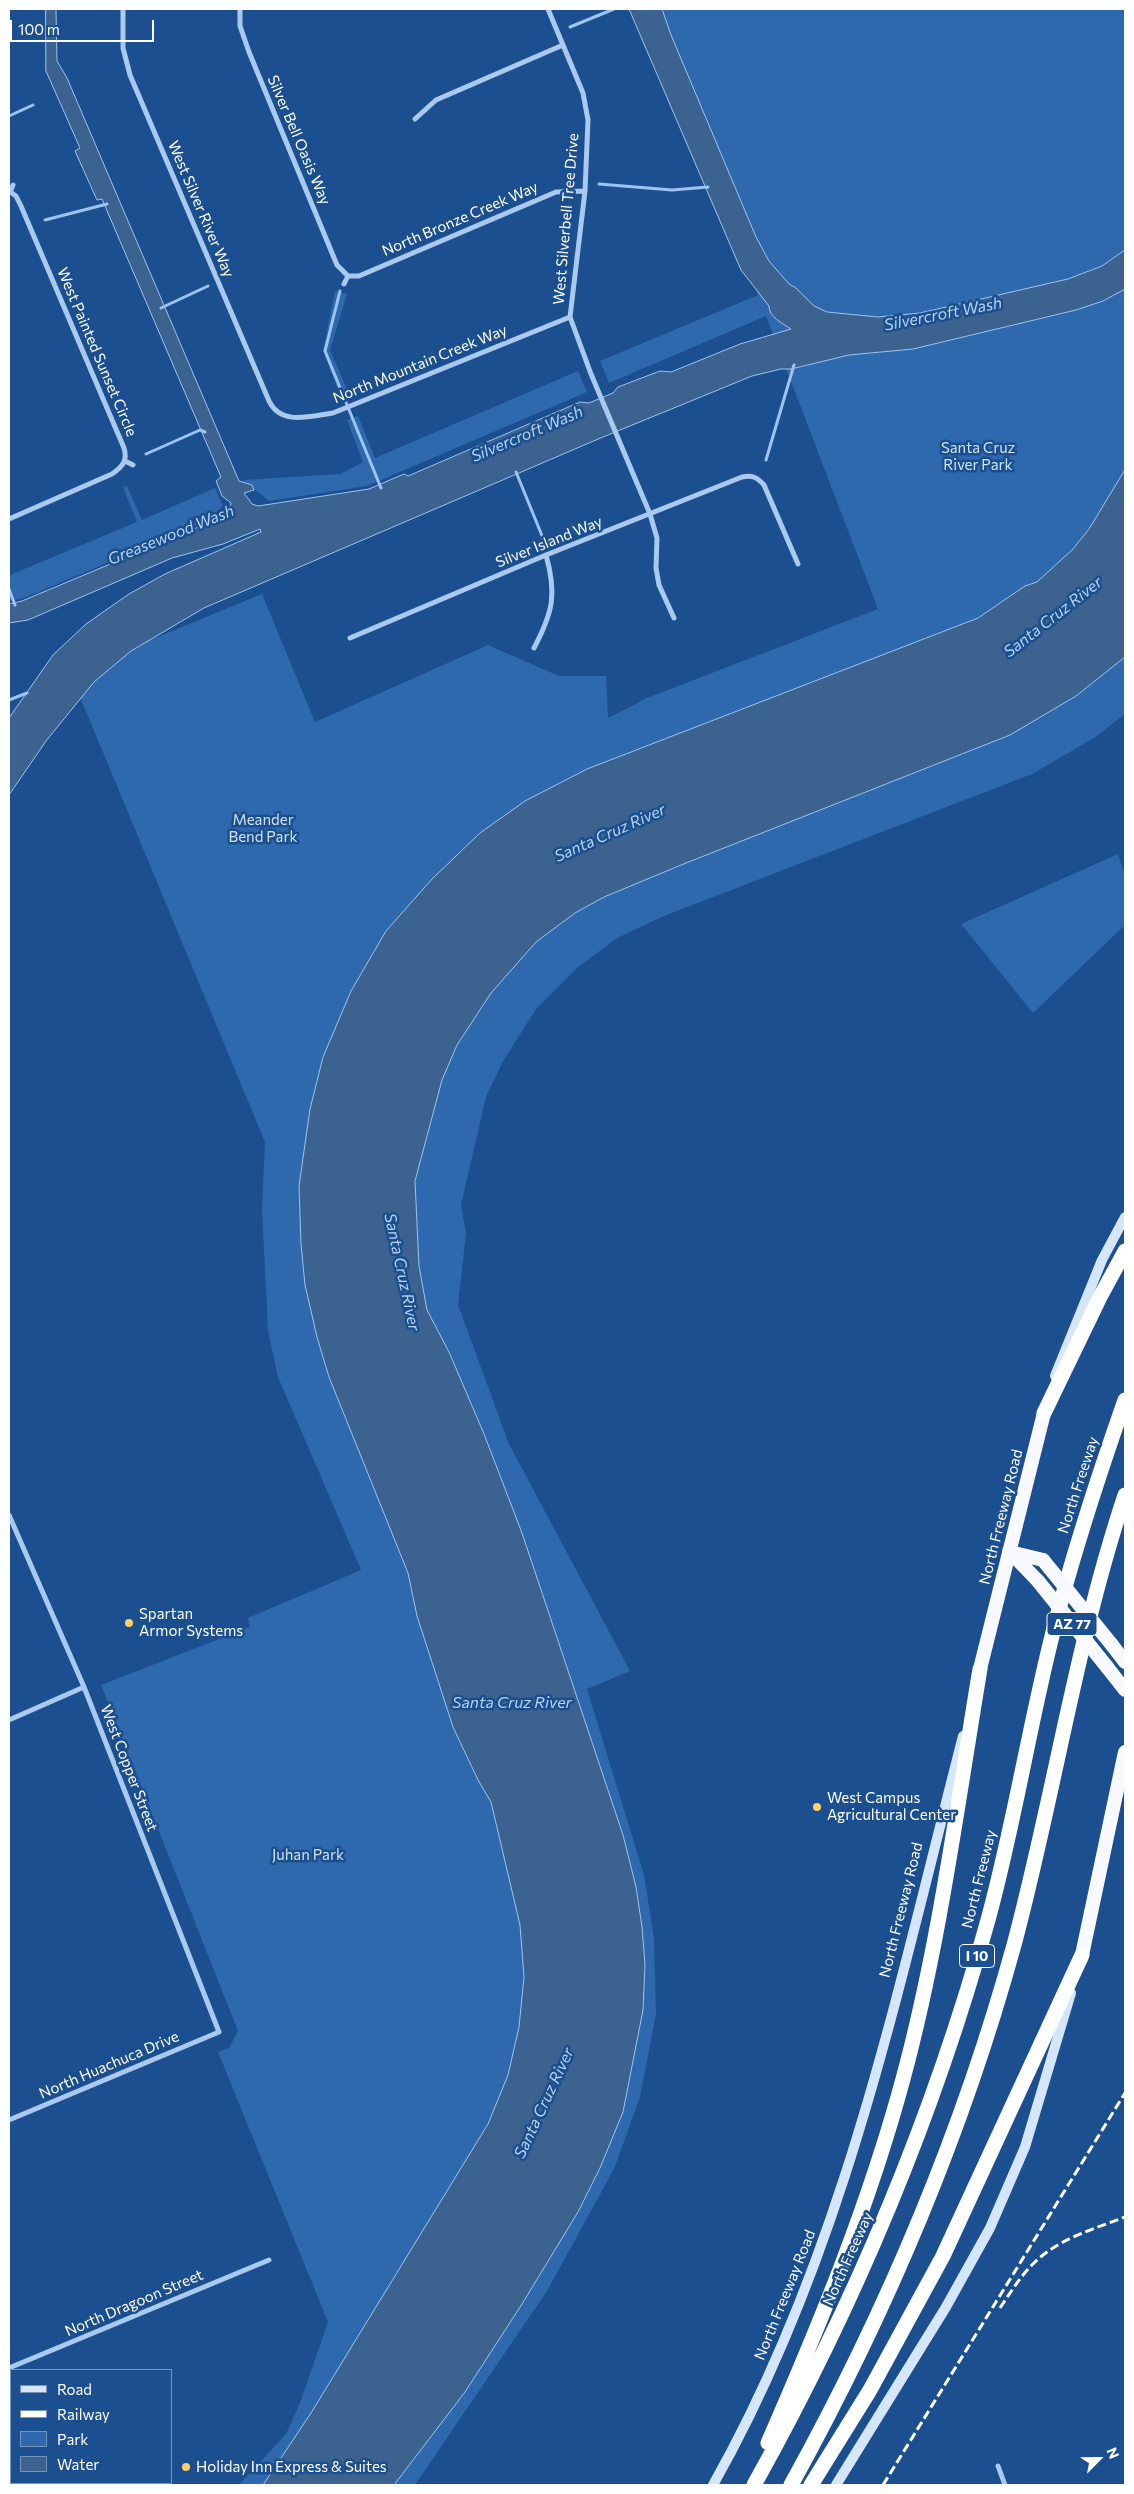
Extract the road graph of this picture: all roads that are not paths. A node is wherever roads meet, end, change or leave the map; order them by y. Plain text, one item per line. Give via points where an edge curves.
1 (123, 9) edge
2 (240, 9) edge
3 (548, 9) edge
4 (563, 45) junction
5 (415, 119) dead end
6 (13, 184) dead end
7 (585, 191) junction
8 (9, 192) edge
9 (348, 276) junction
10 (344, 284) dead end
11 (570, 317) junction
12 (278, 414) junction
13 (274, 420) dead end
14 (125, 461) junction
15 (133, 465) dead end
16 (650, 514) junction
17 (9, 519) edge
18 (546, 555) junction
19 (798, 564) dead end
20 (674, 618) dead end
21 (350, 638) dead end
22 (534, 648) dead end
23 (1125, 1217) edge
24 (1125, 1251) edge
25 (1125, 1400) edge
26 (1044, 1413) junction
27 (1125, 1496) edge
28 (9, 1515) edge
29 (1009, 1552) junction
30 (1125, 1662) edge
31 (980, 1670) junction
32 (84, 1687) junction
33 (1125, 1690) edge
34 (9, 1720) edge
35 (1125, 1752) edge
36 (1125, 1799) edge
37 (1102, 1865) junction
38 (1082, 1955) junction
39 (219, 2032) joint
40 (9, 2120) edge
41 (269, 2260) dead end
42 (9, 2368) edge
43 (998, 2466) dead end
44 (713, 2485) edge
45 (748, 2485) edge
46 (754, 2485) edge
47 (791, 2485) edge
48 (811, 2485) edge
49 (836, 2485) edge
50 (1005, 2485) edge

1 - 12 street, West Silver River Way via 124,48 130,75 269,401
2 - 9 street, Silver Bell Oasis Way via 240,26 248,52 337,265
3 - 4 street, West Silverbell Tree Drive
4 - 5 street via 436,100
4 - 7 street, West Silverbell Tree Drive via 583,93 588,120
6 - 8 street
7 - 9 street, North Bronze Creek Way via 556,192 359,276
7 - 11 street, West Silverbell Tree Drive
8 - 14 street, West Painted Sunset Circle via 16,196 21,206 124,448
9 - 10 street
11 - 12 street, North Mountain Creek Way via 333,413 296,418
11 - 16 street, West Silverbell Tree Drive
12 - 13 street
14 - 15 street
14 - 17 street, West Painted Sunset Circle via 112,474
16 - 18 street, Silver Island Way
16 - 19 street, Silver Island Way via 742,477 757,476 769,494
16 - 20 street, West Silverbell Tree Drive via 657,538 659,585
18 - 21 street, Silver Island Way
18 - 22 street via 552,576 552,610
23 - 26 main road, North Freeway Road via 1076,1321
24 - 26 highway
25 - 46 highway, North Freeway / I 10 via 1074,1554 1052,1634 988,1920 936,2085 851,2298 812,2380
26 - 29 highway, North Freeway Road
27 - 47 highway, I 10 via 1087,1627 1040,1844 984,2046 933,2185 874,2325
28 - 32 street, West Copper Street
29 - 30 highway, AZ 77, bridge via 1043,1560
29 - 31 highway, North Freeway Road
29 - 33 highway, AZ 77, bridge via 1038,1581
31 - 44 main road, North Freeway Road via 892,2012 838,2202 810,2281 777,2358
31 - 45 highway via 944,1886 903,2078 850,2247
32 - 34 street
32 - 39 street, West Copper Street
35 - 37 highway
36 - 37 highway
37 - 38 highway
38 - 48 highway via 943,2256 874,2382
38 - 49 main road via 1034,2119 1002,2203 966,2274
39 - 40 street, North Huachuca Drive
41 - 42 street, North Dragoon Street
43 - 50 street

